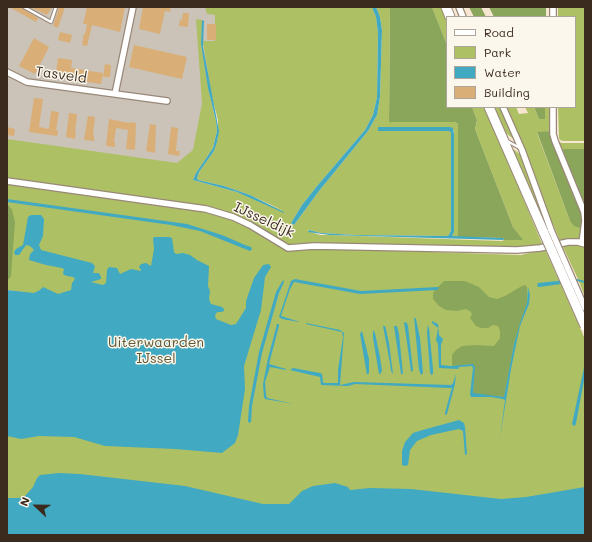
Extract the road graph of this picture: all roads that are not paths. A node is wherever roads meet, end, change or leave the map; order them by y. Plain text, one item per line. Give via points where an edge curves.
1 (24, 7) edge
2 (56, 7) edge
3 (133, 7) edge
4 (458, 7) edge
5 (462, 16) edge
6 (7, 72) edge
7 (115, 94) junction
8 (167, 101) dead end
9 (489, 108) edge
10 (503, 108) edge
11 (553, 108) edge
12 (503, 138) junction
13 (522, 150) junction
14 (7, 181) edge
15 (547, 232) junction
16 (583, 243) edge
17 (585, 308) edge
18 (585, 326) edge

1 - 2 lane via 51,22
3 - 7 street
4 - 5 street
6 - 7 street, Tasveld via 27,82
7 - 8 street, Tasveld
9 - 12 main road
10 - 13 street
11 - 16 street via 555,141 584,212
12 - 13 lane
12 - 15 main road
13 - 15 street
14 - 16 street, IJsseldijk via 206,209 239,220 288,248 314,246 517,250 568,242
15 - 17 street, bridge
15 - 18 main road, bridge

